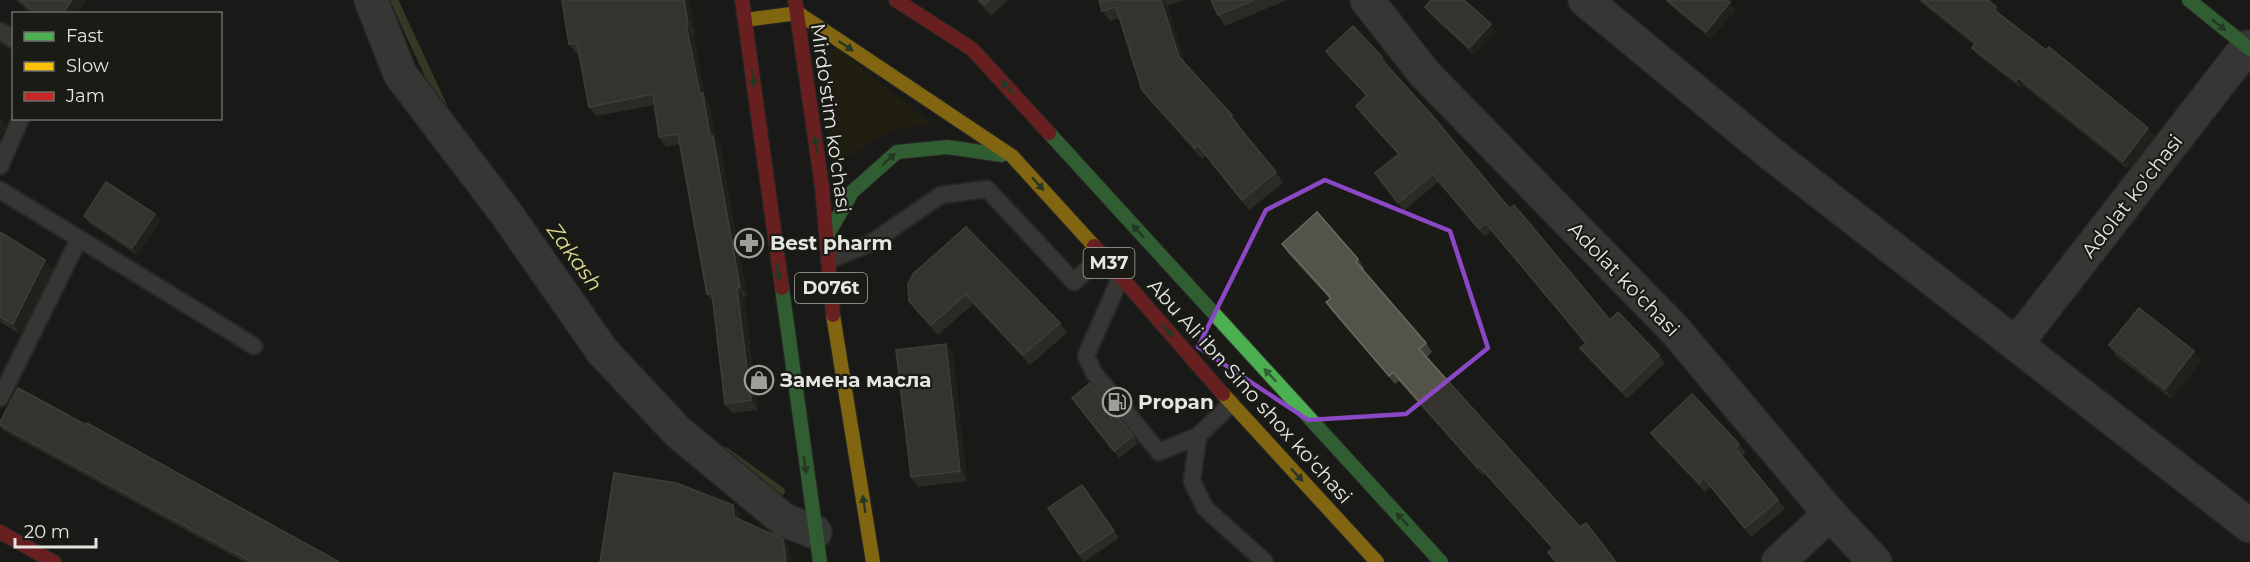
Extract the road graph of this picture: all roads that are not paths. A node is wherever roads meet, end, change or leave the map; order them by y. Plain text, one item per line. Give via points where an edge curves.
1 (371, 0) edge
2 (742, 0) edge
3 (896, 0) edge
4 (1367, 0) edge
5 (1585, 0) edge
6 (2189, 0) edge
7 (796, 7) edge
8 (947, 16) dead end
9 (746, 20) junction
10 (2249, 48) edge
11 (972, 49) junction
12 (20, 120) edge
13 (1012, 156) junction
14 (0, 166) edge
15 (0, 190) edge
16 (827, 236) junction
17 (79, 238) junction
18 (1102, 255) junction
19 (829, 260) junction
20 (1121, 276) junction
21 (2016, 344) junction
22 (255, 346) dead end
23 (0, 398) edge
24 (1231, 404) junction
25 (1198, 436) junction
26 (1830, 514) junction
27 (2250, 526) edge
28 (0, 532) edge
29 (817, 547) edge
30 (54, 562) edge
31 (873, 562) edge
32 (1265, 562) edge
33 (1377, 562) edge
34 (1441, 562) edge
35 (1778, 562) edge
36 (1875, 562) edge

1 - 29 street via 400,74 506,212 603,352 678,432
2 - 9 main road
3 - 11 main road, Abu Ali ibn Sino shox ko'chasi / M37
4 - 26 street, Adolat ko'chasi via 1424,73 1675,330
5 - 21 street via 1770,153
6 -> 10 main road
7 - 9 main road
7 -> 13 main road, Abu Ali ibn Sino shox ko'chasi / M37
16 -> 7 main road, Mirdo'stim ko'chasi / D076t
8 - 11 main road, M37
9 -> 29 main road, D076t
10 - 21 street, Adolat ko'chasi
34 -> 11 main road, Abu Ali ibn Sino shox ko'chasi / M37
12 - 14 lane
16 -> 13 main road via 852,192 897,152 947,147
13 -> 18 main road, Abu Ali ibn Sino shox ko'chasi / M37
15 - 17 lane
16 - 19 main road, Mirdo'stim ko'chasi / D076t
17 - 22 lane
17 - 23 lane
18 - 19 lane via 1074,282 987,189 941,195 871,243
18 - 20 main road, Abu Ali ibn Sino shox ko'chasi / M37
31 -> 19 main road, Mirdo'stim ko'chasi / D076t via 834,323
20 -> 24 main road, Abu Ali ibn Sino shox ko'chasi / M37
20 - 25 lane via 1086,356 1094,373 1159,452
21 - 27 street
24 - 25 lane
24 -> 33 main road, Abu Ali ibn Sino shox ko'chasi / M37
25 - 32 lane via 1192,481 1205,508
26 - 35 street
26 - 36 street, Adolat ko'chasi
28 - 30 main road

